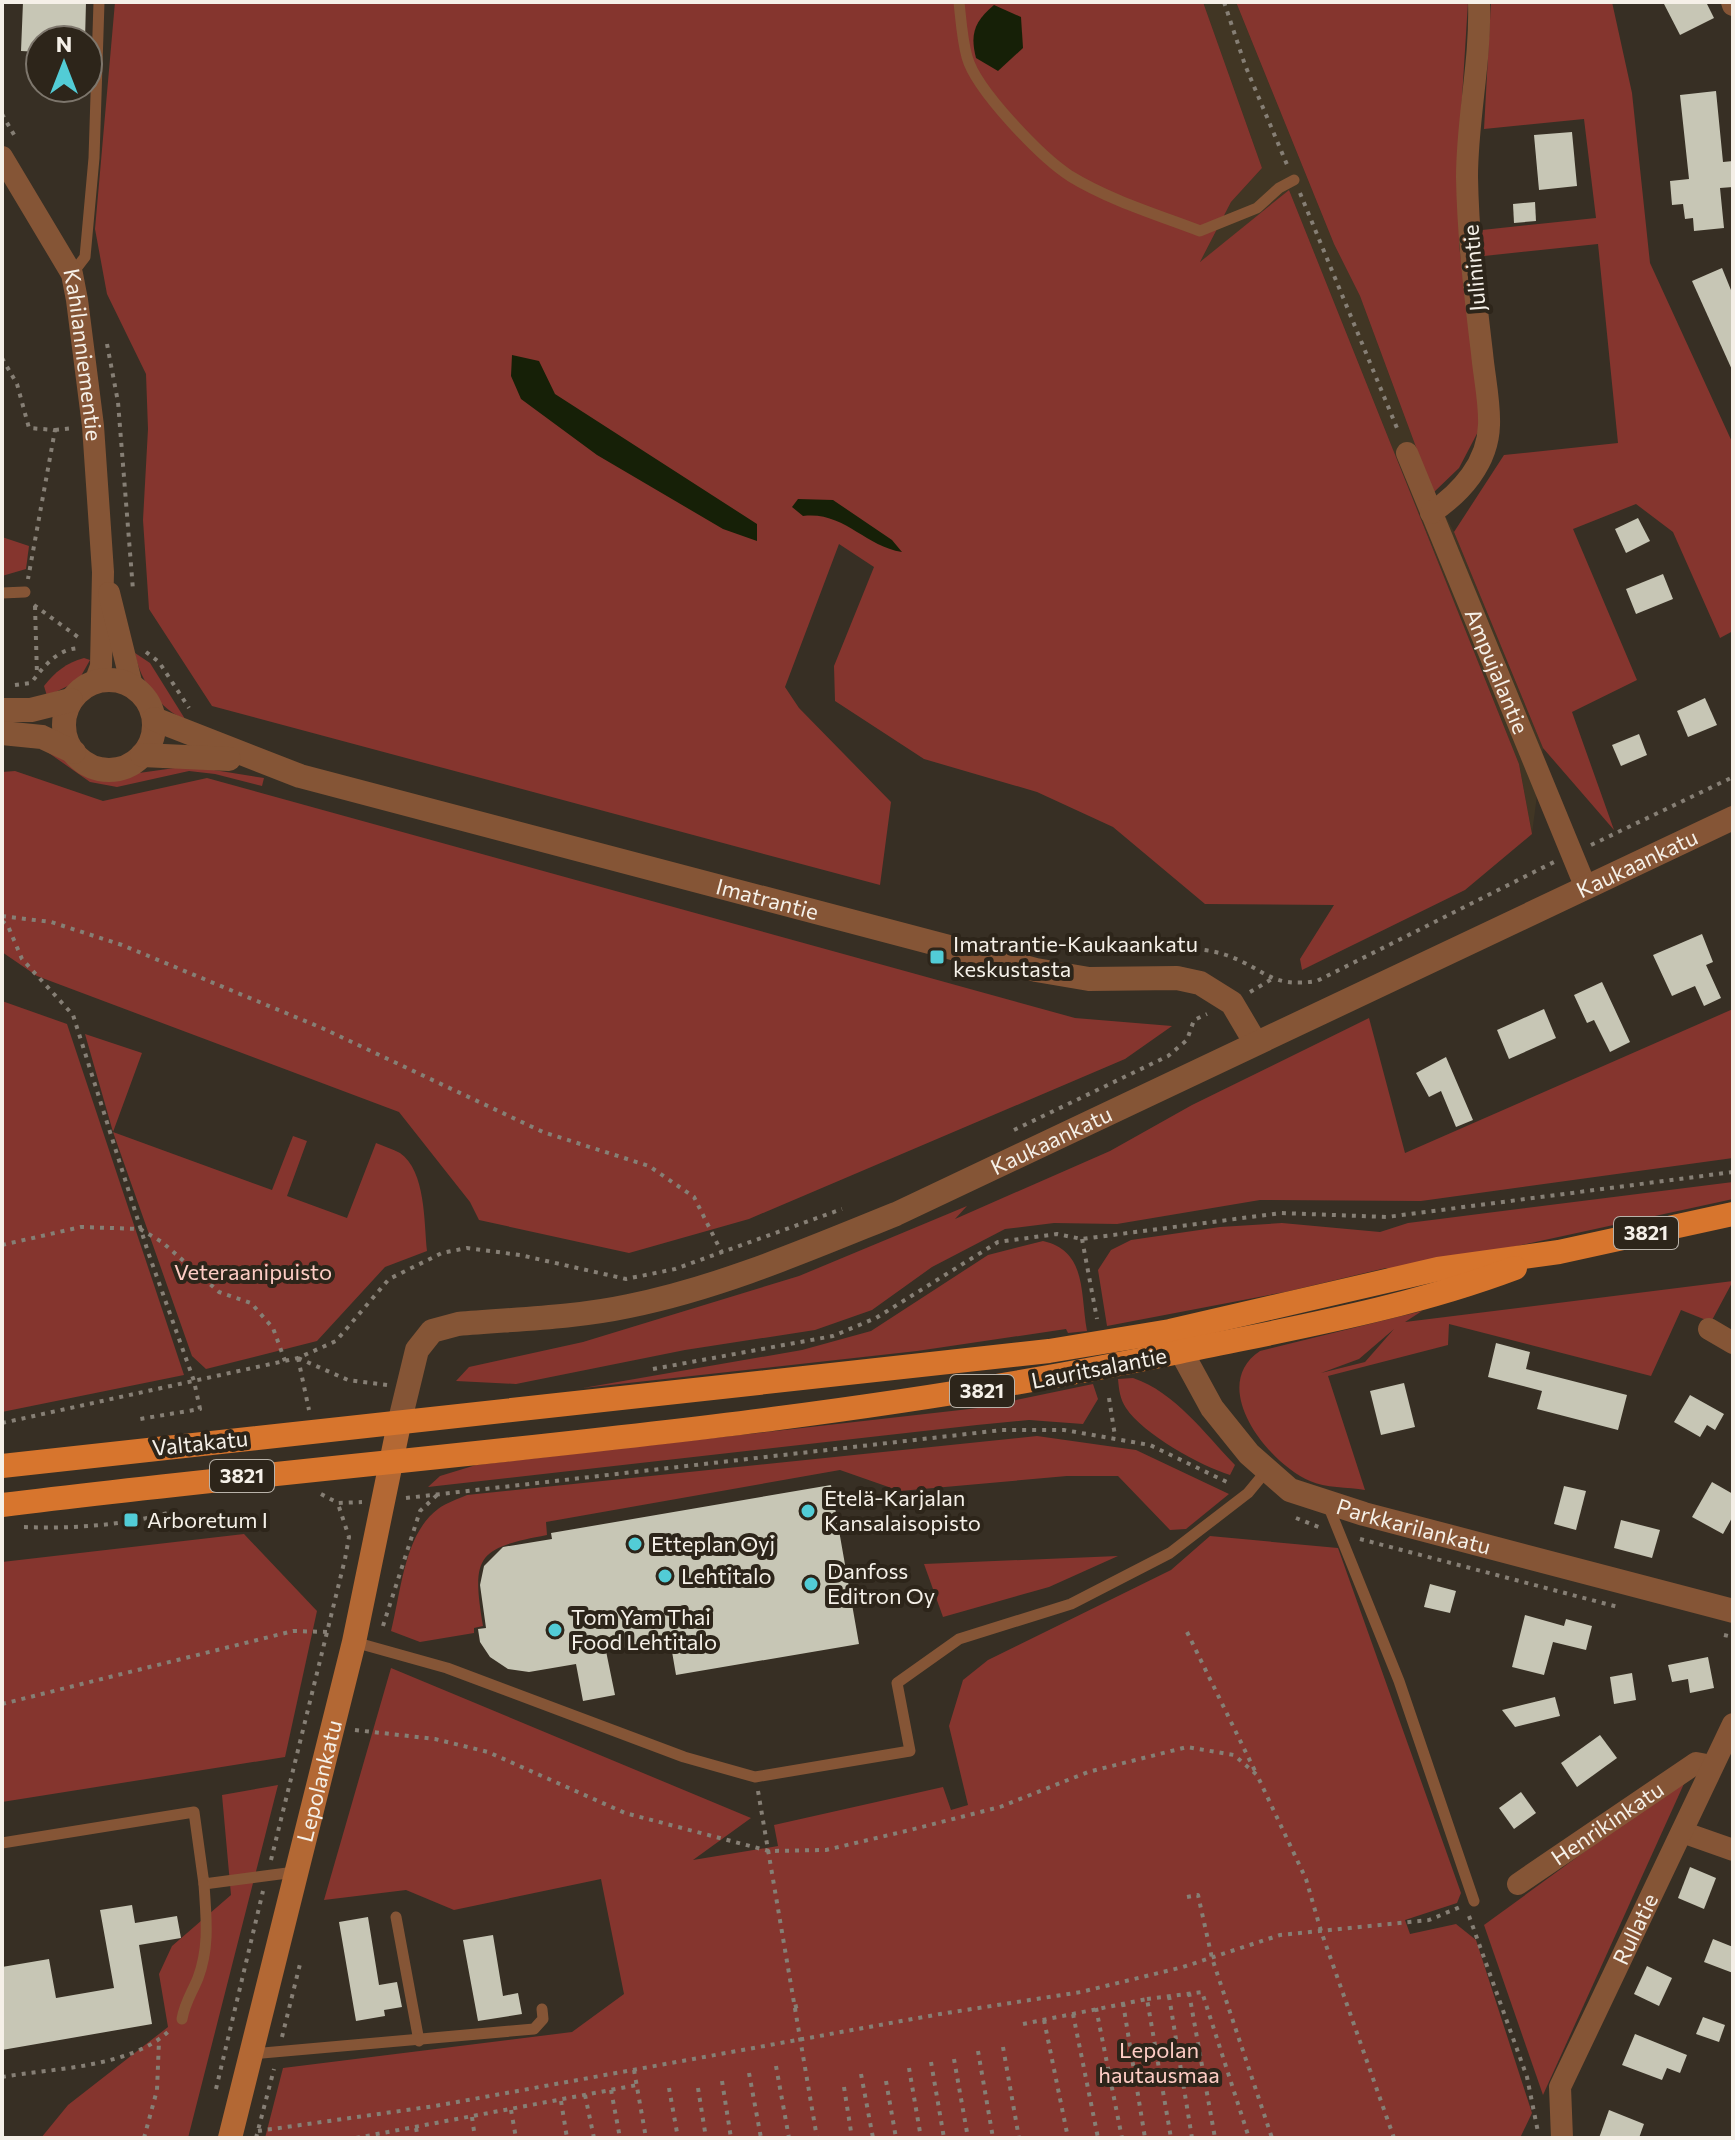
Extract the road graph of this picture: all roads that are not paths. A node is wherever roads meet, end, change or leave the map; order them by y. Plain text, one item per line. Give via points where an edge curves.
1 (99, 2) edge
2 (959, 2) edge
3 (1479, 2) edge
4 (2, 157) edge
5 (1294, 180) road end
6 (72, 274) junction
7 (1407, 453) road end
8 (1431, 513) junction
9 (103, 572) junction
10 (25, 592) road end
11 (2, 593) edge
12 (95, 682) junction
13 (132, 686) junction
14 (71, 700) junction
15 (2, 710) edge
16 (154, 719) junction
17 (2, 733) edge
18 (74, 752) junction
19 (142, 755) junction
20 (259, 762) junction
21 (1733, 818) edge
22 (1586, 888) junction
23 (1255, 1042) junction
24 (1733, 1214) edge
25 (1709, 1329) dead end
26 (1175, 1341) junction
27 (1733, 1343) edge
28 (399, 1424) junction
29 (391, 1461) junction
30 (2, 1466) edge
31 (1267, 1470) junction
32 (1327, 1504) junction
33 (2, 1505) edge
34 (1733, 1611) edge
35 (365, 1644) junction
36 (1733, 1724) edge
37 (1704, 1765) junction
38 (1682, 1832) junction
39 (2, 1843) edge
40 (1733, 1850) edge
41 (295, 1872) junction
42 (204, 1884) junction
43 (1518, 1884) dead end
44 (1469, 1903) road end
45 (396, 1917) dead end
46 (542, 2009) dead end
47 (182, 2019) road end
48 (419, 2041) junction
49 (250, 2054) junction
50 (230, 2138) edge
51 (1562, 2138) edge

1 - 6 lane via 85,257
2 - 5 lane via 967,59 986,92 1070,175 1200,231 1257,208
3 - 8 street, Julinintie via 1480,48 1467,175 1490,426 1473,472 1454,498
4 - 6 street, Kahilanniementie
6 - 9 street, Kahilanniementie via 93,426
7 - 8 street, Ampujalantie
8 - 22 street, Ampujalantie
9 - 12 street, Kahilanniementie via 101,666
9 - 13 street, Kahilanniementie
10 - 11 lane
12 - 13 street via 116,680
12 - 14 street
13 - 16 street via 147,700
14 - 15 street via 31,710
14 - 18 street via 64,727
16 - 19 street via 150,745
16 - 20 street, Imatrantie
17 - 18 street via 42,737
18 - 19 street via 83,762 107,770 132,764
19 - 20 street, Imatrantie
20 - 23 street, Imatrantie via 1036,970 1089,979 1177,978 1200,983 1232,1003
21 - 22 street, Kaukaankatu
22 - 23 street, Kaukaankatu
23 - 28 street, Kaukaankatu via 896,1214 788,1258 628,1306 432,1331 417,1350
24 - 26 main road, Lauritsalantie / 3821 via 1559,1252 1438,1269
25 - 27 street
26 - 28 main road, Lauritsalantie / 3821
26 - 29 main road, Lauritsalantie / 3821 via 1017,1385 832,1413
26 - 31 street, Parkkarilankatu via 1212,1408
28 - 29 main road, Lepolankatu
28 - 30 main road, Valtakatu / 3821
29 - 33 main road, Valtakatu / 3821
29 - 35 main road, Lepolankatu
31 - 32 street, Parkkarilankatu via 1290,1490
31 - 35 lane via 1248,1493 1170,1553 1071,1604 959,1639 897,1683 910,1751 755,1777
32 - 34 street, Parkkarilankatu
32 - 44 lane via 1399,1681
35 - 41 main road, Lepolankatu via 344,1728
36 - 37 street, Rullatie
37 - 38 street, Rullatie
37 - 43 street, Henrikinkatu
38 - 40 street
38 - 51 street, Rullatie via 1560,2087
39 - 42 lane via 194,1812
41 - 42 lane
41 - 49 main road, Lepolankatu
42 - 47 lane via 208,1938
45 - 48 lane
46 - 48 lane via 543,2019 534,2029
48 - 49 lane
49 - 50 main road, Lepolankatu

